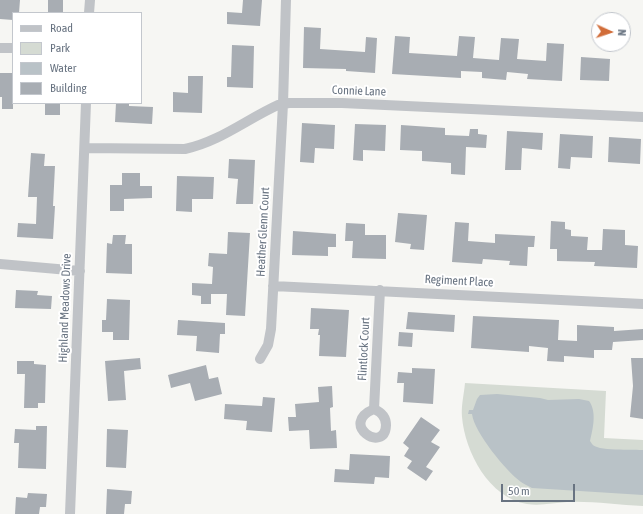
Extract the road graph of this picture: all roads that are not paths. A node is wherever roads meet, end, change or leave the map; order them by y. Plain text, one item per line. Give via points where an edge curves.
1 (90, 0) edge
2 (286, 0) edge
3 (89, 12) edge
4 (0, 48) edge
5 (12, 48) edge
6 (86, 104) edge
7 (283, 104) junction
8 (643, 117) edge
9 (84, 148) junction
10 (0, 264) edge
11 (80, 270) junction
12 (273, 286) junction
13 (380, 290) junction
14 (643, 304) edge
15 (260, 359) dead end
16 (374, 409) dead end
17 (70, 514) edge

1 - 3 street
2 - 7 street, Heather Glenn Court
4 - 5 street
6 - 9 street, Highland Meadows Drive
7 - 8 street, Connie Lane via 342,103
7 - 9 street, Connie Lane via 212,140 185,149
7 - 12 street, Heather Glenn Court
9 - 11 street, Highland Meadows Drive
10 - 11 street
11 - 17 street, Highland Meadows Drive
12 - 13 street, Regiment Place
12 - 15 street, Heather Glenn Court via 271,329 268,345
13 - 14 street, Regiment Place
13 - 16 street, Flintlock Court

